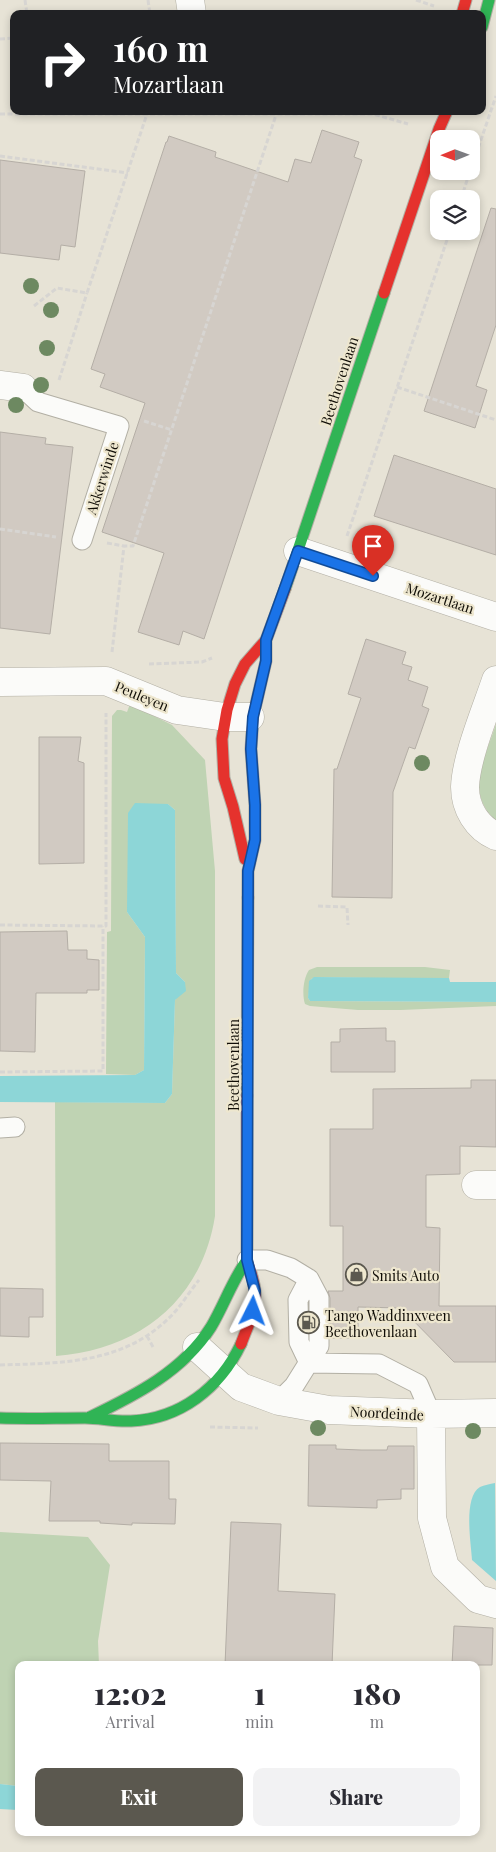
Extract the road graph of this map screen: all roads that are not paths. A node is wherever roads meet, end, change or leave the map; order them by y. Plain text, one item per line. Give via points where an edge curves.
1 (441, 115) edge
2 (445, 115) edge
3 (439, 129) junction
4 (11, 386) edge
5 (82, 540) dead end
6 (298, 551) junction
7 (496, 617) edge
8 (266, 640) junction
9 (496, 680) edge
10 (0, 682) edge
11 (225, 717) junction
12 (253, 717) junction
13 (496, 836) edge
14 (248, 871) junction
15 (247, 1260) junction
16 (197, 1347) junction
17 (308, 1363) junction
18 (224, 1372) junction
19 (279, 1401) junction
20 (431, 1414) junction
21 (496, 1414) edge
22 (0, 1418) edge
23 (87, 1418) junction
24 (496, 1604) edge

1 - 3 main road, Beethovenlaan
2 - 3 main road, Beethovenlaan
3 - 6 main road, Beethovenlaan
4 - 5 lane, Akkerwinde via 38,402 119,426
6 - 7 street, Mozartlaan
6 - 8 main road, Beethovenlaan
8 - 11 main road, Beethovenlaan via 239,675
8 - 12 main road, Beethovenlaan via 266,661
9 - 13 street via 471,757 465,787 468,806 476,821 486,832
10 - 11 street, Peuleyen via 107,682 177,710
11 - 12 street, Peuleyen
11 - 14 main road, Beethovenlaan via 224,777
12 - 14 main road, Beethovenlaan via 251,749 255,840
14 - 15 main road, Beethovenlaan
15 - 16 main road via 220,1312
15 - 17 lane via 267,1260 291,1268 309,1279 319,1298 319,1346
15 - 18 main road, Beethovenlaan via 255,1291 253,1311 238,1351
16 - 18 street, Noordeinde
16 - 23 main road via 184,1361 140,1392
17 - 19 lane via 294,1386
17 - 20 lane via 379,1364 418,1384
18 - 19 street, Noordeinde via 241,1387
18 - 23 main road via 210,1389 168,1414 133,1421
19 - 20 street, Noordeinde via 328,1410
20 - 21 street
20 - 24 street, Noordeinde via 432,1518 445,1567 478,1599
22 - 23 main road

